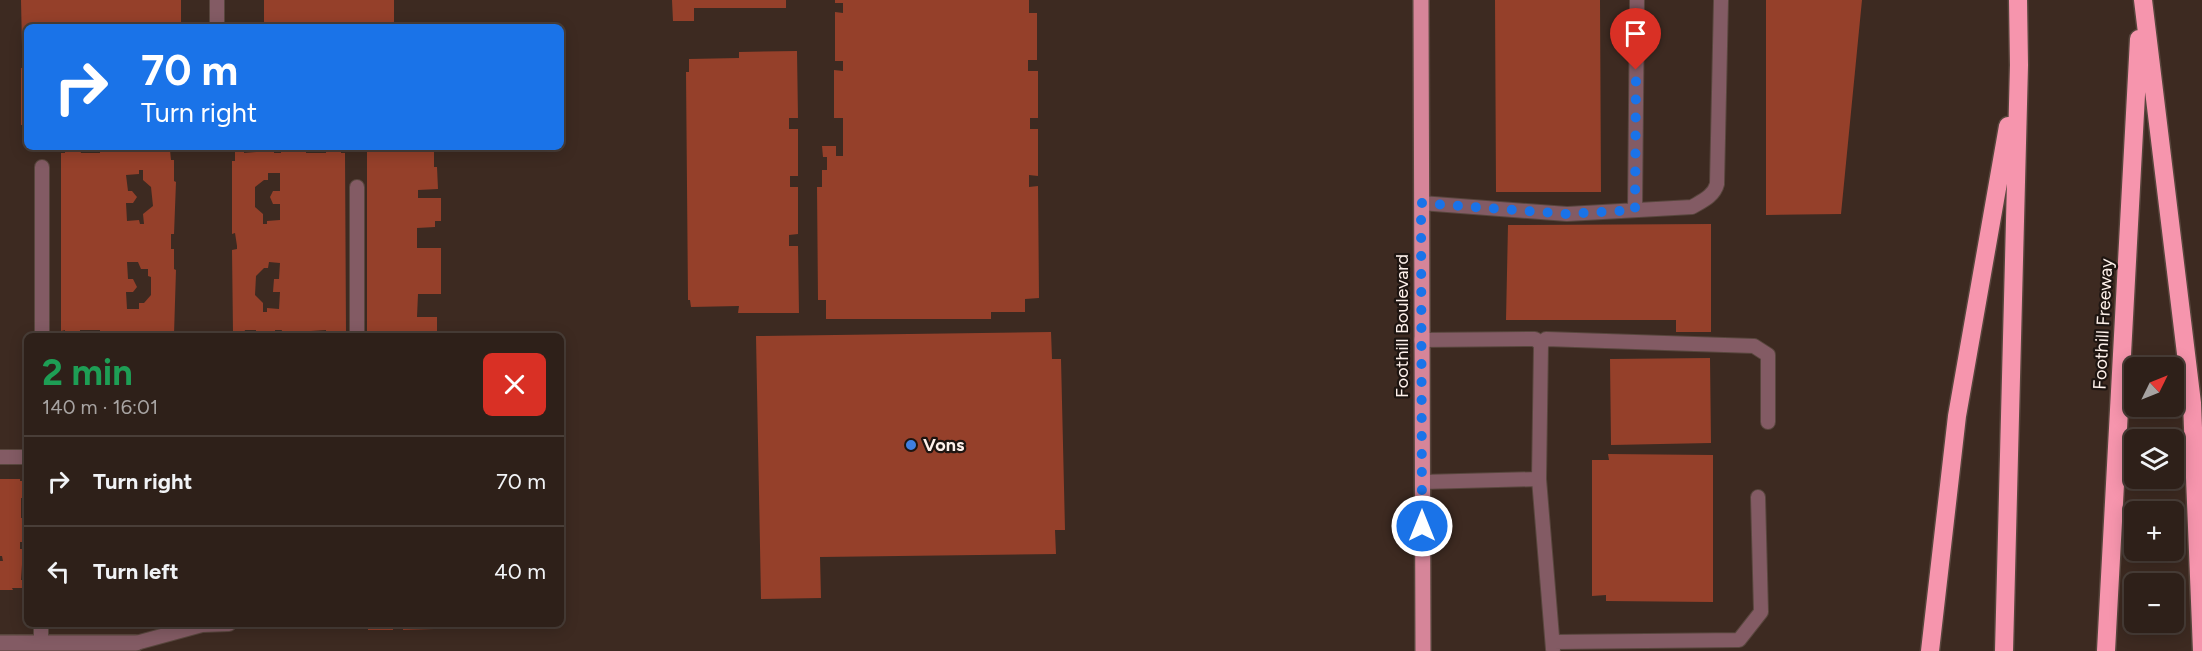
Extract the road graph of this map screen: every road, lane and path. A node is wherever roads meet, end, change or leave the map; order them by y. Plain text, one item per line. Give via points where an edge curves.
1 (217, 0) edge
2 (1421, 0) edge
3 (1637, 0) edge
4 (1721, 0) edge
5 (2018, 0) edge
6 (2142, 0) edge
7 (217, 24) edge
8 (2019, 65) junction
9 (42, 167) dead end
10 (357, 187) dead end
11 (1421, 203) junction
12 (1635, 210) junction
13 (42, 333) edge
14 (357, 333) edge
15 (1421, 340) junction
16 (1541, 344) junction
17 (1768, 422) dead end
18 (0, 457) edge
19 (24, 457) edge
20 (1539, 479) junction
21 (1422, 482) junction
22 (1758, 497) dead end
23 (41, 627) edge
24 (197, 627) edge
25 (0, 643) edge
26 (41, 643) junction
27 (1553, 646) edge
28 (143, 647) edge
29 (1423, 651) edge
30 (1930, 651) edge
31 (2004, 651) edge
32 (2106, 651) edge
33 (2202, 651) edge

1 - 7 lane
2 - 11 main road, Foothill Boulevard
3 - 12 lane
4 - 12 lane via 1716,190 1692,207
5 - 8 highway
6 - 32 highway, Foothill Freeway
6 - 33 highway via 2192,403
8 - 30 highway via 1957,416
8 - 31 highway
9 - 13 lane
10 - 14 lane
11 - 12 lane via 1567,214
11 - 15 main road, Foothill Boulevard
15 - 16 lane via 1535,339
15 - 21 main road, Foothill Boulevard
16 - 17 lane via 1546,339 1754,346 1768,355
16 - 20 lane
18 - 19 lane
20 - 21 lane
20 - 27 lane
21 - 29 main road, Foothill Boulevard
22 - 27 lane via 1761,612 1739,640
23 - 26 lane
24 - 28 lane
25 - 26 street
26 - 28 street

